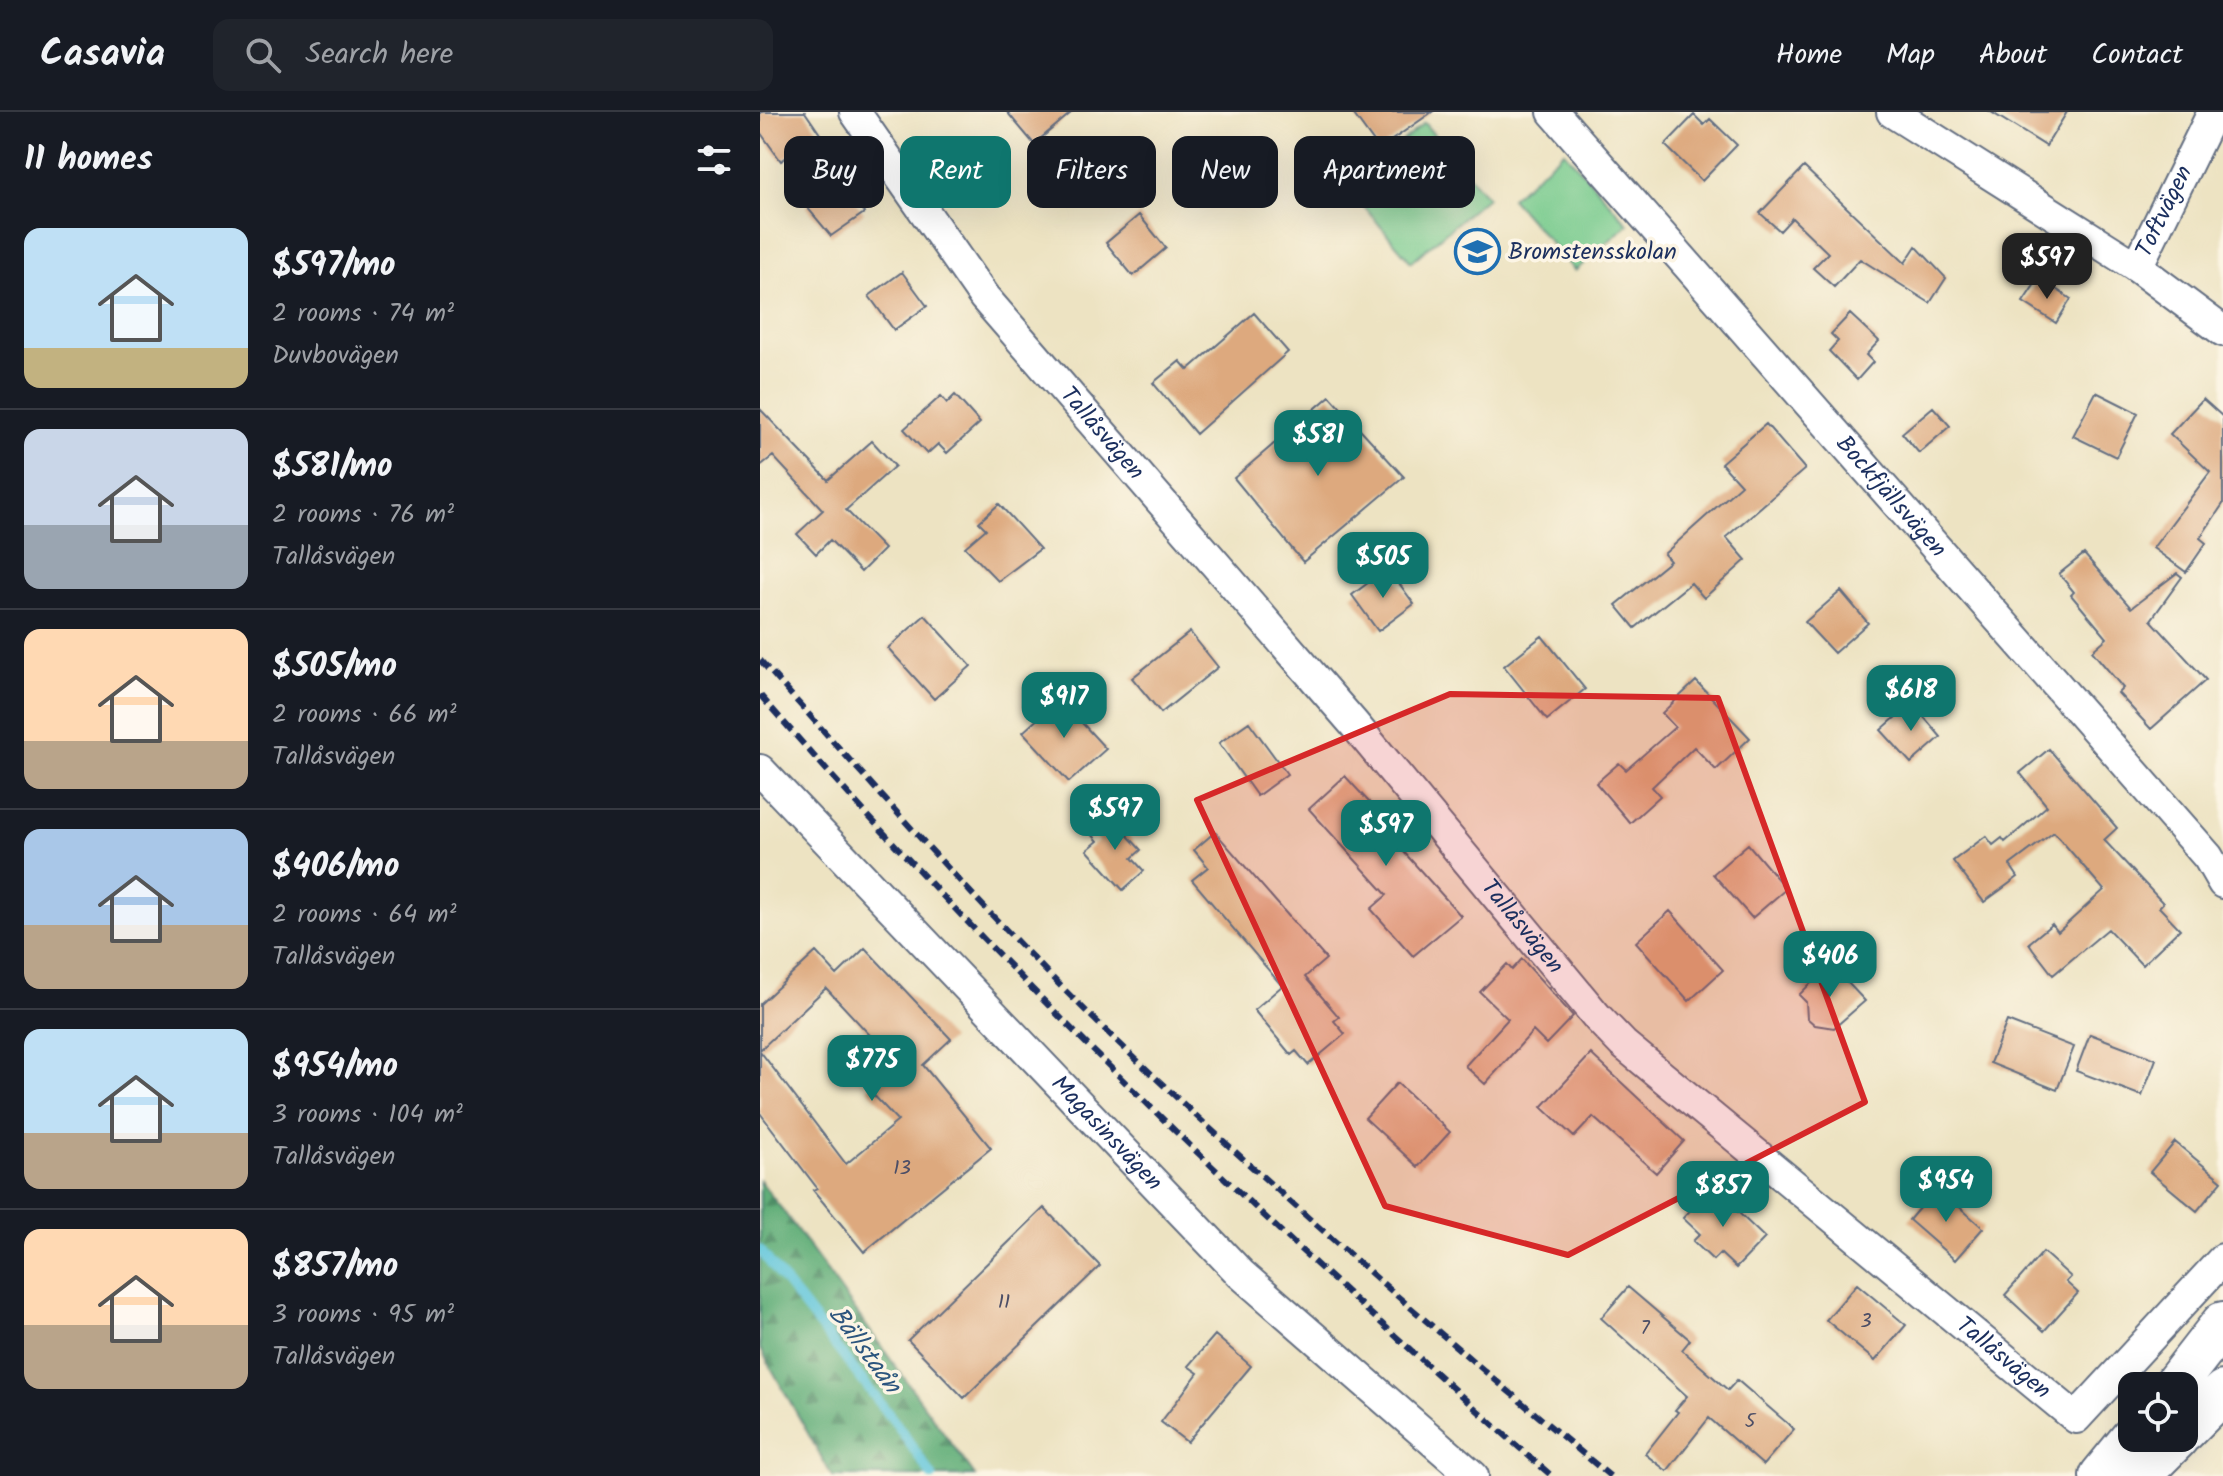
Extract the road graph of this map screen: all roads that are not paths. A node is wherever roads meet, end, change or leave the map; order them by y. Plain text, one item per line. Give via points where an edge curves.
1 (855, 112) edge
2 (1553, 112) edge
3 (1892, 112) edge
4 (2213, 112) edge
5 (2137, 267) junction
6 (2223, 331) edge
7 (760, 770) edge
8 (2223, 883) edge
9 (2223, 1259) edge
10 (2223, 1323) edge
11 (2185, 1372) edge
12 (2223, 1392) edge
13 (2198, 1417) edge
14 (2121, 1452) edge
15 (2163, 1452) edge
16 (1473, 1476) edge
17 (2101, 1476) edge
18 (2139, 1476) edge

1 - 9 street, Tallåsvägen via 984,297 1623,1044 2076,1418
2 - 8 street, Bockfjällsvägen via 2208,857
3 - 5 street
4 - 5 street, Toftvägen
5 - 6 street
7 - 16 street, Magasinsvägen via 1241,1274
10 - 11 street
12 - 13 street
14 - 17 street
15 - 18 street

